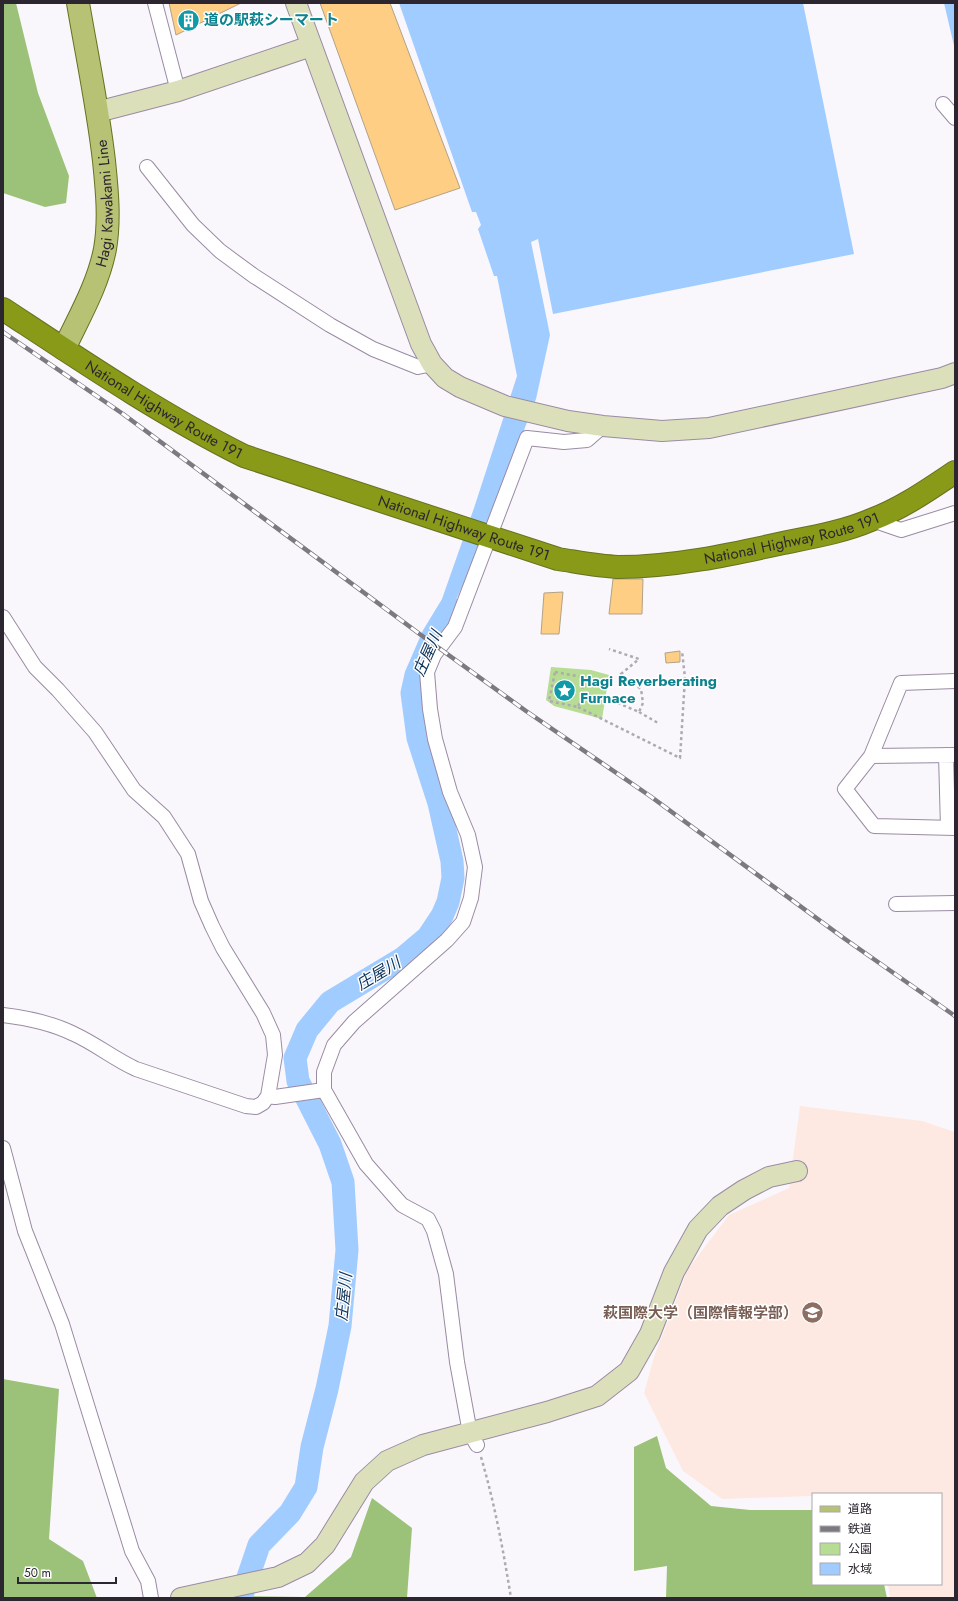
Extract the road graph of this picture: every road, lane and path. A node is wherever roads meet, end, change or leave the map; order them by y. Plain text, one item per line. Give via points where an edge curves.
1 (78, 3) edge
2 (155, 3) edge
3 (296, 3) edge
4 (311, 46) junction
5 (178, 91) junction
6 (943, 104) dead end
7 (97, 112) junction
8 (955, 118) edge
9 (147, 167) dead end
10 (3, 309) edge
11 (64, 350) junction
12 (432, 364) junction
13 (955, 373) edge
14 (602, 426) junction
15 (955, 472) edge
16 (955, 513) edge
17 (872, 520) junction
18 (488, 535) junction
19 (3, 617) edge
20 (609, 649) dead end
21 (682, 651) dead end
22 (955, 681) edge
23 (583, 694) junction
24 (578, 707) junction
25 (638, 712) junction
26 (658, 723) dead end
27 (950, 755) edge
28 (871, 756) junction
29 (951, 828) edge
30 (955, 903) edge
31 (896, 904) dead end
32 (3, 1015) edge
33 (324, 1090) junction
34 (268, 1096) junction
35 (3, 1148) edge
36 (797, 1170) dead end
37 (474, 1439) junction
38 (151, 1598) edge
39 (181, 1598) edge
40 (511, 1598) edge

1 - 7 main road, Hagi Kawakami Line
2 - 5 street
3 - 4 street
4 - 5 street
4 - 12 street via 422,344
5 - 7 street
6 - 8 street
7 - 11 main road, Hagi Kawakami Line via 107,190 105,249 92,290
9 - 12 street via 193,225 220,251 254,276 330,325 373,349 418,367
10 - 11 highway, National Highway Route 191
11 - 18 highway, National Highway Route 191 via 196,432 244,456
12 - 14 street via 445,378 460,387 504,406
13 - 14 street via 942,378 709,428 662,431
14 - 18 street via 586,440 564,442 527,438
15 - 17 highway, National Highway Route 191
16 - 17 street via 902,530
17 - 18 highway, National Highway Route 191 via 835,532 768,546 646,566 617,567 558,559
18 - 33 street via 455,627 434,655 427,672 435,739 450,792 468,835 475,867 471,898 463,922 447,940 359,1017 334,1045 324,1072
19 - 34 street via 35,667 95,732 134,790 164,817 188,854 201,901 212,926 263,1013 273,1035 275,1055
20 - 25 path via 639,659 621,674 641,688 643,703
21 - 24 path via 685,678 680,758
22 - 28 street via 901,683
23 - 24 path
23 - 24 path via 582,677 555,672 549,701
23 - 25 path via 606,698
25 - 26 path
27 - 28 street
27 - 29 street
28 - 29 street via 845,789 874,826
30 - 31 street
32 - 34 street via 58,1026 76,1034 119,1062 246,1106 256,1107
33 - 34 street
33 - 37 street via 366,1164 402,1205 428,1219 434,1231 446,1274 457,1362
35 - 38 street via 25,1231 62,1324 132,1551 148,1581
36 - 37 street via 769,1177 744,1190 720,1206 698,1229 674,1272 650,1334 629,1372 597,1396
37 - 39 street via 423,1445 387,1461 364,1482 325,1545 307,1563 278,1577
37 - 40 path via 492,1495 507,1564

